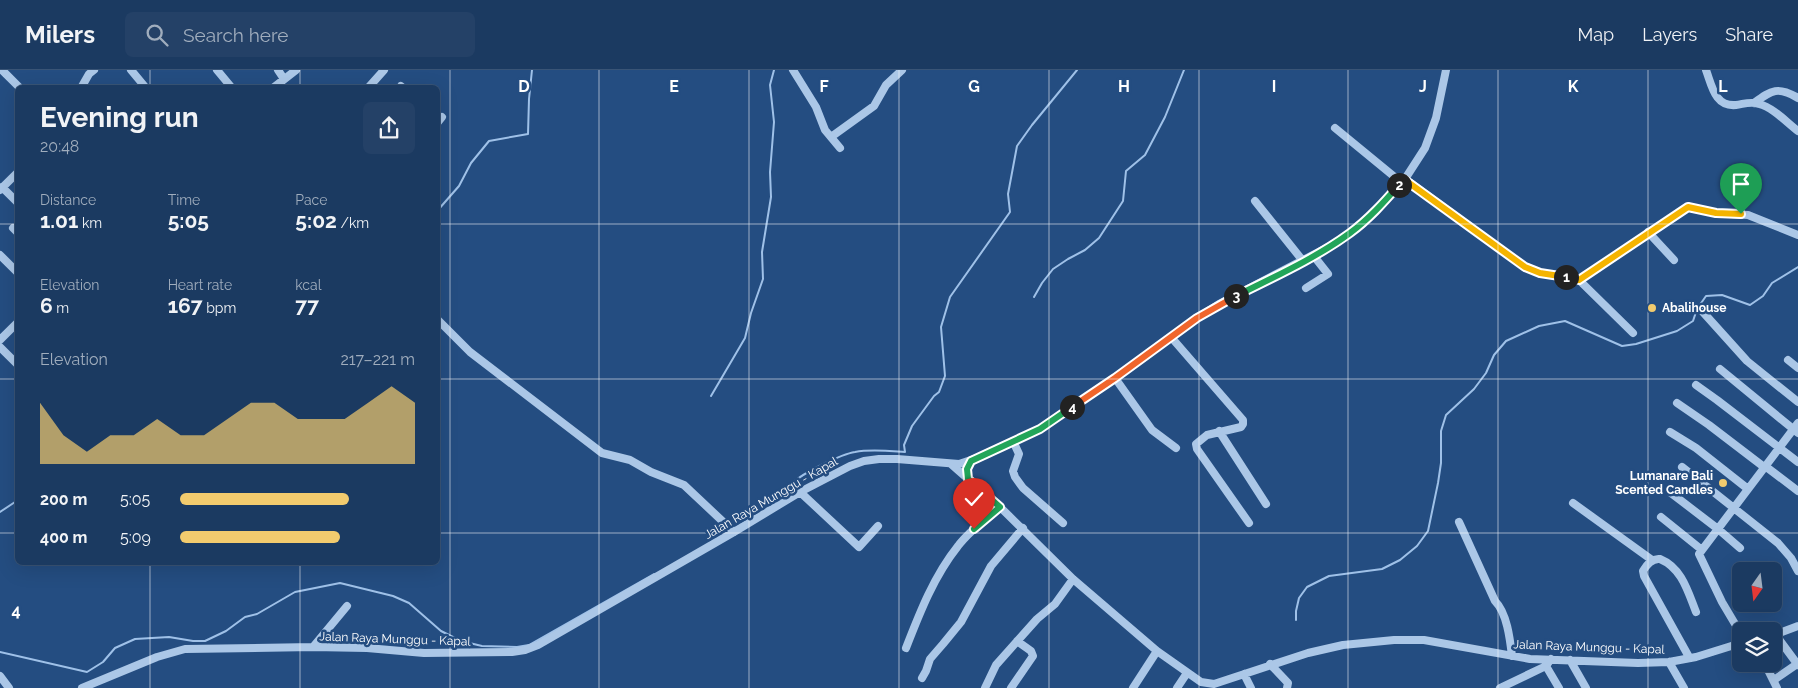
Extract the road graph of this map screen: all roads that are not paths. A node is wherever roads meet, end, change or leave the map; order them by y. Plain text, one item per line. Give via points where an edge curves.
1 (2, 70) edge
2 (94, 70) edge
3 (132, 70) edge
4 (217, 70) edge
5 (278, 70) edge
6 (296, 70) edge
7 (384, 70) edge
8 (793, 70) edge
9 (902, 70) edge
10 (1446, 70) edge
11 (1706, 70) edge
12 (284, 79) junction
13 (17, 85) edge
14 (83, 85) edge
15 (144, 85) edge
16 (230, 85) edge
17 (277, 85) edge
18 (371, 85) edge
19 (1798, 98) edge
20 (1754, 103) junction
21 (1335, 128) dead end
22 (1798, 131) edge
23 (831, 137) junction
24 (840, 148) dead end
25 (15, 175) edge
26 (1403, 181) junction
27 (1, 188) edge
28 (15, 200) edge
29 (1255, 201) dead end
30 (1797, 231) edge
31 (1648, 232) junction
32 (0, 255) edge
33 (1313, 255) junction
34 (1674, 260) dead end
35 (1303, 261) junction
36 (15, 270) edge
37 (1579, 280) junction
38 (1306, 288) dead end
39 (1702, 312) dead end
40 (440, 322) edge
41 (15, 327) edge
42 (1633, 333) dead end
43 (1171, 337) junction
44 (0, 340) edge
45 (1788, 360) dead end
46 (15, 361) edge
47 (1798, 368) edge
48 (1720, 369) dead end
49 (1115, 378) junction
50 (1696, 385) dead end
51 (1798, 402) edge
52 (1677, 403) dead end
53 (1796, 428) edge
54 (1219, 431) junction
55 (1670, 432) dead end
56 (1014, 441) junction
57 (1176, 448) dead end
58 (1779, 448) junction
59 (971, 461) junction
60 (1798, 462) edge
61 (951, 464) junction
62 (1682, 467) dead end
63 (1765, 467) junction
64 (968, 479) junction
65 (1748, 489) junction
66 (1798, 491) edge
67 (800, 492) junction
68 (1672, 492) dead end
69 (1573, 503) dead end
70 (1266, 504) dead end
71 (1000, 507) junction
72 (1734, 508) junction
73 (1661, 517) dead end
74 (1459, 522) dead end
75 (1063, 523) dead end
76 (1249, 523) dead end
77 (878, 526) dead end
78 (1023, 528) junction
79 (1718, 529) junction
80 (734, 532) junction
81 (1740, 548) dead end
82 (1700, 552) junction
83 (1652, 560) junction
84 (1798, 571) edge
85 (1073, 579) junction
86 (348, 606) dead end
87 (1696, 612) dead end
88 (1734, 622) edge
89 (1798, 626) edge
90 (1782, 631) edge
91 (1017, 640) junction
92 (1782, 644) edge
93 (1732, 646) edge
94 (313, 647) junction
95 (906, 648) dead end
96 (1157, 651) junction
97 (1512, 656) junction
98 (1689, 657) junction
99 (1570, 660) junction
100 (1669, 662) junction
101 (1548, 663) junction
102 (1270, 664) junction
103 (1798, 664) edge
104 (1769, 672) edge
105 (1187, 673) junction
106 (1244, 674) junction
107 (0, 676) edge
108 (922, 678) dead end
109 (1776, 684) edge
110 (1208, 686) edge
111 (9, 688) edge
112 (82, 688) edge
113 (985, 688) edge
114 (1011, 688) edge
115 (1133, 688) edge
116 (1177, 688) edge
117 (1251, 688) edge
118 (1287, 688) edge
119 (1500, 688) edge
120 (1559, 688) edge
121 (1586, 688) edge
122 (1684, 688) edge

1 - 13 street
2 - 14 street
3 - 15 street
4 - 16 street
5 - 12 street
6 - 12 street
7 - 18 street
8 - 23 street
9 - 23 street via 886,85 874,106
10 - 26 street via 1430,136
11 - 20 street via 1714,94 1722,102 1735,105
12 - 17 street
19 - 20 street via 1779,90
20 - 22 street via 1767,107
21 - 26 street
23 - 24 street
25 - 27 street
26 - 33 street via 1373,214 1350,233
26 - 37 street via 1525,267
27 - 28 street
29 - 35 street
30 - 31 street via 1748,215 1688,207
31 - 34 street
31 - 37 street
32 - 36 street
33 - 35 street
33 - 38 street via 1328,274
35 - 43 street via 1219,304
37 - 42 street
39 - 51 street via 1747,361
40 - 80 street via 470,352 595,448 684,485
41 - 44 street
43 - 49 street
43 - 54 street via 1243,420 1241,427
44 - 46 street
45 - 47 street
48 - 53 street
49 - 56 street via 1040,429
49 - 57 street via 1152,430
50 - 58 street
52 - 63 street
53 - 58 street
54 - 70 street
54 - 76 street via 1206,435 1196,444 1197,449
55 - 65 street
56 - 59 street
56 - 75 street via 1019,454 1013,471 1015,477
58 - 60 street
58 - 63 street
59 - 61 street
59 - 64 street via 967,469
61 - 64 street, Jalan Raya Munggu - Kapal
61 - 67 street, Jalan Raya Munggu - Kapal via 897,459 864,461
62 - 72 street
63 - 65 street
63 - 66 street
64 - 71 street, Jalan Raya Munggu - Kapal
65 - 72 street
67 - 77 street via 859,547
67 - 80 street, Jalan Raya Munggu - Kapal
68 - 79 street
69 - 83 street
71 - 78 street, Jalan Raya Munggu - Kapal
71 - 95 street via 955,549 932,585
72 - 79 street
72 - 84 street via 1773,539
73 - 82 street
74 - 97 street via 1500,605
78 - 85 street, Jalan Raya Munggu - Kapal
78 - 108 street via 991,566 961,622 930,658
79 - 81 street
79 - 82 street
80 - 94 street, Jalan Raya Munggu - Kapal via 525,650 424,653
82 - 88 street
83 - 87 street via 1664,560 1678,571
83 - 98 street via 1643,573
85 - 91 street via 1055,604
85 - 96 street, Jalan Raya Munggu - Kapal
86 - 94 street
89 - 90 street
91 - 113 street via 996,665
91 - 114 street via 1033,656
92 - 103 street
93 - 98 street, Jalan Raya Munggu - Kapal
94 - 112 street, Jalan Raya Munggu - Kapal via 185,649 157,656
96 - 105 street, Jalan Raya Munggu - Kapal
96 - 115 street
97 - 101 street, Jalan Raya Munggu - Kapal
97 - 102 street, Jalan Raya Munggu - Kapal via 1424,640 1394,640 1343,645
98 - 100 street, Jalan Raya Munggu - Kapal
99 - 100 street, Jalan Raya Munggu - Kapal
99 - 101 street, Jalan Raya Munggu - Kapal
99 - 121 street
100 - 122 street
101 - 119 street
101 - 120 street
102 - 106 street, Jalan Raya Munggu - Kapal
102 - 118 street via 1288,683
103 - 109 street
104 - 109 street
105 - 110 street, Jalan Raya Munggu - Kapal
105 - 116 street
106 - 110 street, Jalan Raya Munggu - Kapal
106 - 117 street
107 - 111 street

